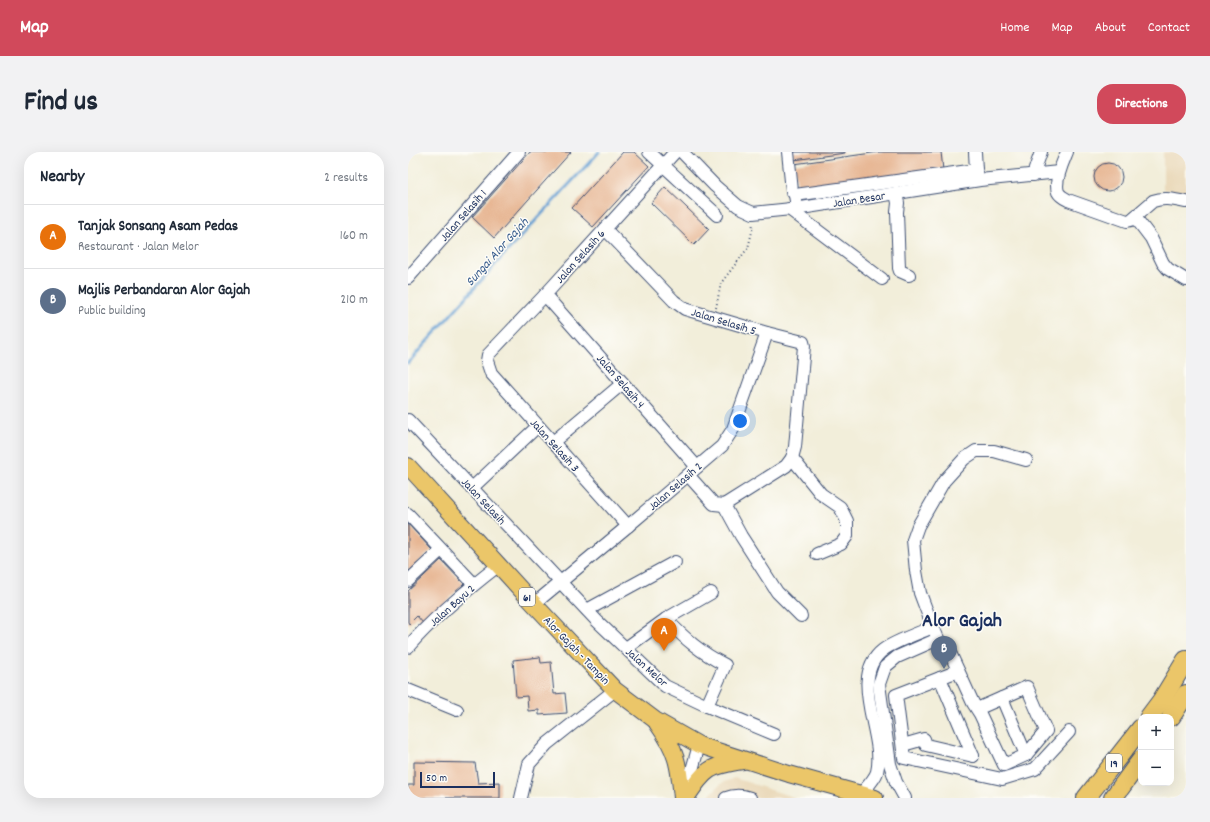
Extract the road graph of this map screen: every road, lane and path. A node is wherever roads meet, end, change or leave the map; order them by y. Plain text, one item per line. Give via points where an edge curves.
1 (518, 152) edge
2 (649, 152) edge
3 (675, 152) edge
4 (682, 152) edge
5 (788, 152) edge
6 (975, 152) edge
7 (1041, 152) edge
8 (1067, 152) edge
9 (663, 165) junction
10 (1059, 172) junction
11 (978, 175) junction
12 (1033, 175) junction
13 (896, 193) junction
14 (795, 195) junction
15 (1186, 202) edge
16 (793, 209) junction
17 (753, 213) junction
18 (717, 215) dead end
19 (1135, 217) junction
20 (605, 229) junction
21 (909, 275) dead end
22 (408, 278) edge
23 (882, 279) dead end
24 (1186, 280) edge
25 (545, 295) junction
26 (714, 318) junction
27 (767, 333) junction
28 (487, 361) joint
29 (623, 383) junction
30 (408, 420) edge
31 (538, 426) junction
32 (553, 442) junction
33 (792, 458) junction
34 (1026, 460) dead end
35 (408, 466) edge
36 (693, 471) junction
37 (472, 488) junction
38 (724, 504) junction
39 (408, 514) edge
40 (628, 526) junction
41 (441, 550) junction
42 (817, 554) dead end
43 (675, 562) dead end
44 (499, 565) junction
45 (408, 581) edge
46 (561, 583) junction
47 (474, 584) junction
48 (711, 593) dead end
49 (534, 604) junction
50 (587, 610) junction
51 (801, 616) dead end
52 (666, 619) junction
53 (933, 627) junction
54 (412, 633) edge
55 (938, 639) junction
56 (408, 647) edge
57 (626, 648) junction
58 (1186, 660) edge
59 (885, 667) junction
60 (869, 669) junction
61 (958, 671) junction
62 (940, 678) junction
63 (408, 690) edge
64 (615, 690) junction
65 (1186, 694) edge
66 (1002, 698) junction
67 (707, 706) junction
68 (977, 709) junction
69 (457, 710) dead end
70 (1151, 714) edge
71 (1173, 714) edge
72 (655, 720) junction
73 (1069, 732) dead end
74 (1138, 732) edge
75 (774, 734) dead end
76 (699, 744) junction
77 (902, 745) junction
78 (1026, 755) junction
79 (747, 760) junction
80 (1138, 765) edge
81 (789, 774) junction
82 (1091, 793) edge
83 (1119, 794) edge
84 (868, 796) edge
85 (521, 798) edge
86 (684, 798) edge
87 (726, 798) edge
88 (750, 798) edge
89 (842, 798) edge
90 (905, 798) edge
91 (1076, 798) edge

1 - 22 street, Jalan Selasih 1
2 - 9 street
3 - 9 street, Jalan Selasih 6
4 - 17 street via 738,206
5 - 14 street via 792,191
6 - 11 street
7 - 12 street
8 - 10 street
9 - 18 street
9 - 20 street, Jalan Selasih 6
10 - 12 street, Jalan Besar
10 - 19 street via 1058,192 1062,197 1127,221
11 - 12 street, Jalan Besar
11 - 13 street, Jalan Besar
11 - 14 street
13 - 16 street, Jalan Besar
13 - 21 street via 899,268
14 - 16 street
15 - 19 street via 1163,198 1153,201
16 - 17 street, Jalan Besar
16 - 23 street
17 - 26 path via 748,248 721,283
19 - 24 street via 1151,238 1163,263
20 - 25 street, Jalan Selasih 6
20 - 26 street, Jalan Selasih 5 via 674,301 685,309
25 - 28 street, Jalan Selasih 6 via 488,354
25 - 29 street, Jalan Selasih 4
26 - 27 street, Jalan Selasih 5
27 - 33 street, Jalan Selasih 5 via 803,342 804,346
27 - 36 street, Jalan Selasih 2 via 733,429 722,446
28 - 31 street, Jalan Selasih 3 via 491,374
29 - 32 street
29 - 36 street, Jalan Selasih 4
30 - 37 street, Jalan Selasih
31 - 32 street, Jalan Selasih 3
31 - 37 street
32 - 40 street, Jalan Selasih 3
33 - 38 street via 786,466
33 - 42 street via 821,494 840,507 847,520 847,536 841,544
34 - 53 street via 994,451 976,451 964,459 944,481 918,526 913,540 916,571 920,593
35 - 44 main road, Alor Gajah - Tampin / 61
36 - 38 street, Jalan Selasih 4 via 714,504
36 - 40 street, Jalan Selasih 2
37 - 46 street, Jalan Selasih
38 - 51 street via 740,536 777,592
39 - 41 street
40 - 46 street, Jalan Selasih 2
41 - 45 street
41 - 47 street
43 - 50 street
44 - 47 street, Jalan Bayu 2
44 - 49 main road, Alor Gajah - Tampin / 61
46 - 49 street, Jalan Selasih 2
46 - 50 street, Jalan Melor
47 - 54 street, Jalan Bayu 2
48 - 52 street
49 - 64 main road, Alor Gajah - Tampin / 61
50 - 57 street, Jalan Melor
52 - 57 street
52 - 67 street via 705,655 724,665
53 - 55 street
53 - 60 street via 883,650
54 - 56 street, Jalan Bayu 2
55 - 59 street via 898,657
55 - 61 street via 951,655
57 - 67 street, Jalan Melor via 665,686
58 - 70 highway
59 - 60 street
59 - 90 street via 880,684 890,764
60 - 84 street via 867,685 878,755 876,773
61 - 62 street
61 - 68 street
62 - 77 street via 896,695
62 - 77 street via 973,756 926,745 924,739
63 - 69 street
64 - 72 main road, Alor Gajah - Tampin / 61
64 - 85 street via 547,744 529,764
65 - 71 highway
66 - 68 street
66 - 78 street
66 - 78 street via 1027,687 1046,731
67 - 75 street, Jalan Melor
68 - 78 street via 1004,765
72 - 76 main road, Alor Gajah - Tampin / 61
72 - 86 main road via 677,758
73 - 77 street via 1035,769 1002,779 904,758
74 - 82 highway, 19
76 - 79 main road, Alor Gajah - Tampin / 61
76 - 86 street
79 - 81 main road, Alor Gajah - Tampin / 61
79 - 86 main road via 712,768 701,776
80 - 83 highway, 19
81 - 84 main road, Alor Gajah - Tampin / 61
81 - 89 main road, Alor Gajah - Tampin / 61
82 - 91 highway
87 - 88 street

